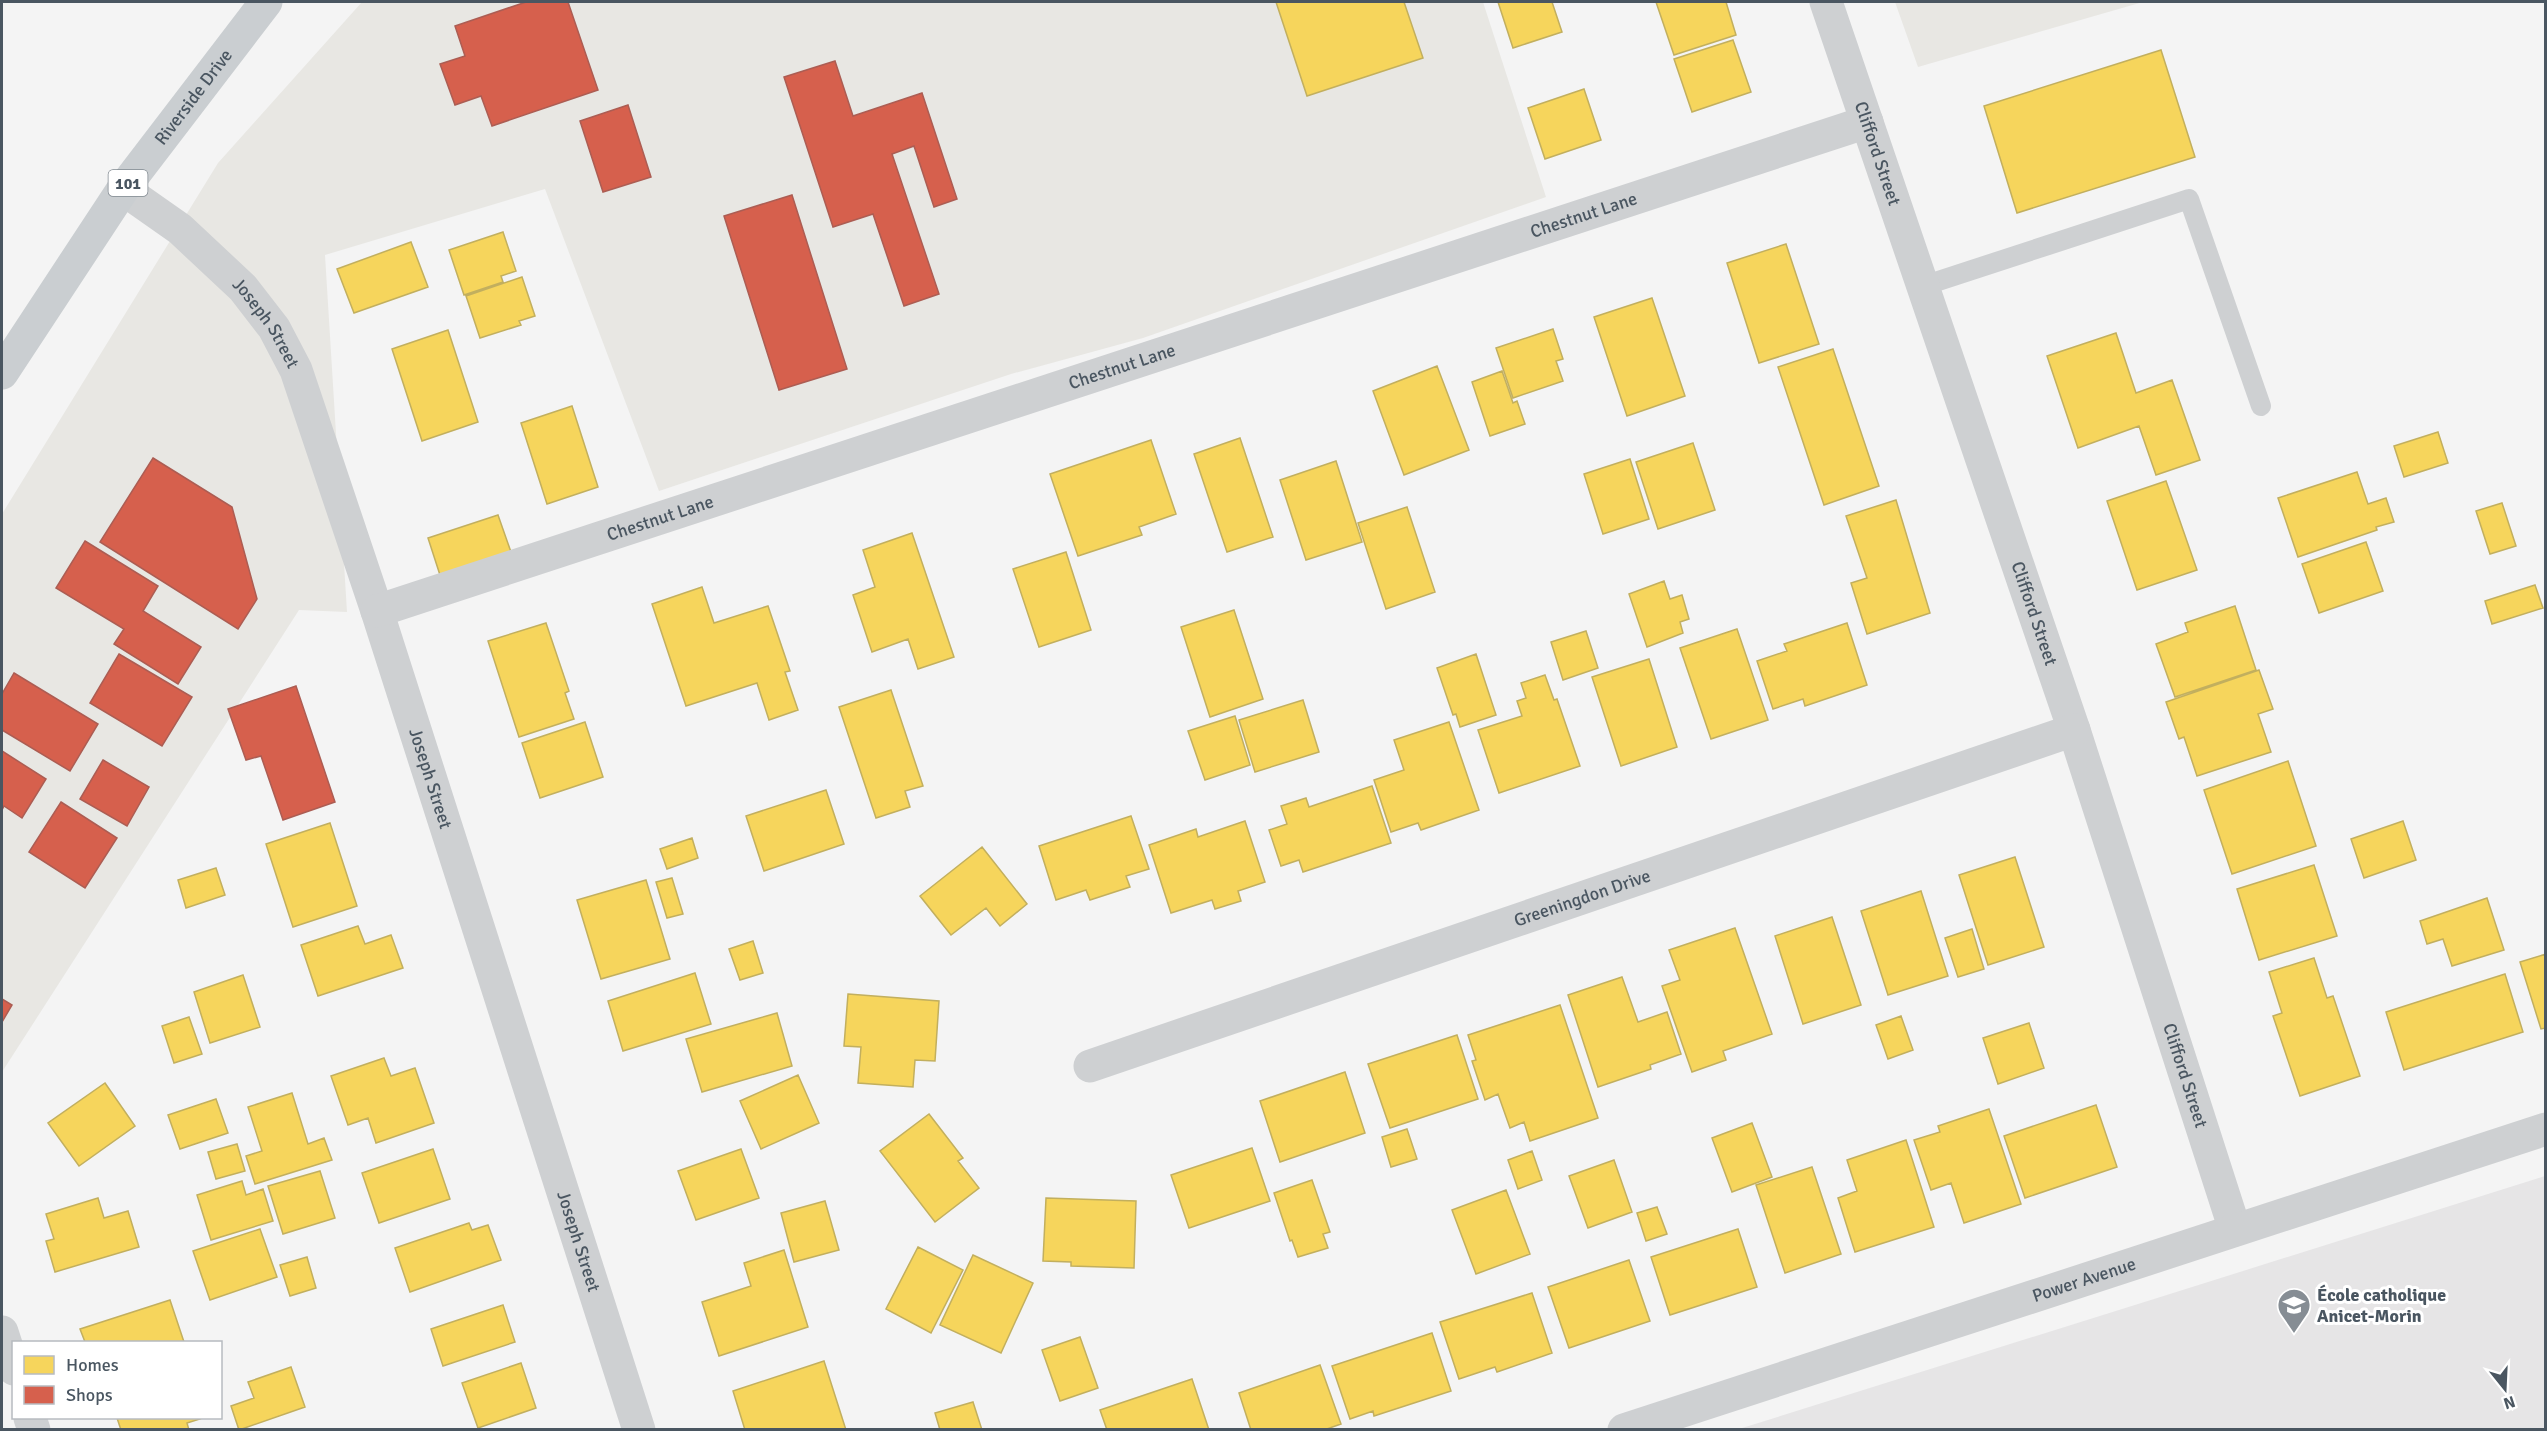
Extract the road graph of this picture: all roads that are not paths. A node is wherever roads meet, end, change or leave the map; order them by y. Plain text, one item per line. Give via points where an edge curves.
1 (266, 2) edge
2 (1826, 2) edge
3 (1867, 122) junction
4 (123, 189) junction
5 (1923, 286) junction
6 (2, 373) edge
7 (2261, 406) dead end
8 (377, 611) junction
9 (2074, 730) junction
10 (1090, 1066) dead end
11 (2546, 1129) edge
12 (2235, 1230) junction
13 (2, 1332) edge
14 (12, 1363) edge
15 (639, 1430) edge
16 (1624, 1430) edge

1 - 4 main road, Riverside Drive / 101
2 - 3 street, Clifford Street
3 - 5 street, Clifford Street
3 - 8 street, Chestnut Lane
4 - 6 main road, Riverside Drive / 101
4 - 8 street, Joseph Street via 180,229 243,288 274,328 296,370
5 - 7 lane via 2189,200
5 - 9 street, Clifford Street
8 - 15 street, Joseph Street
9 - 10 street, Greeningdon Drive
9 - 12 street, Clifford Street
11 - 12 street, Power Avenue
12 - 16 street, Power Avenue
13 - 14 street

